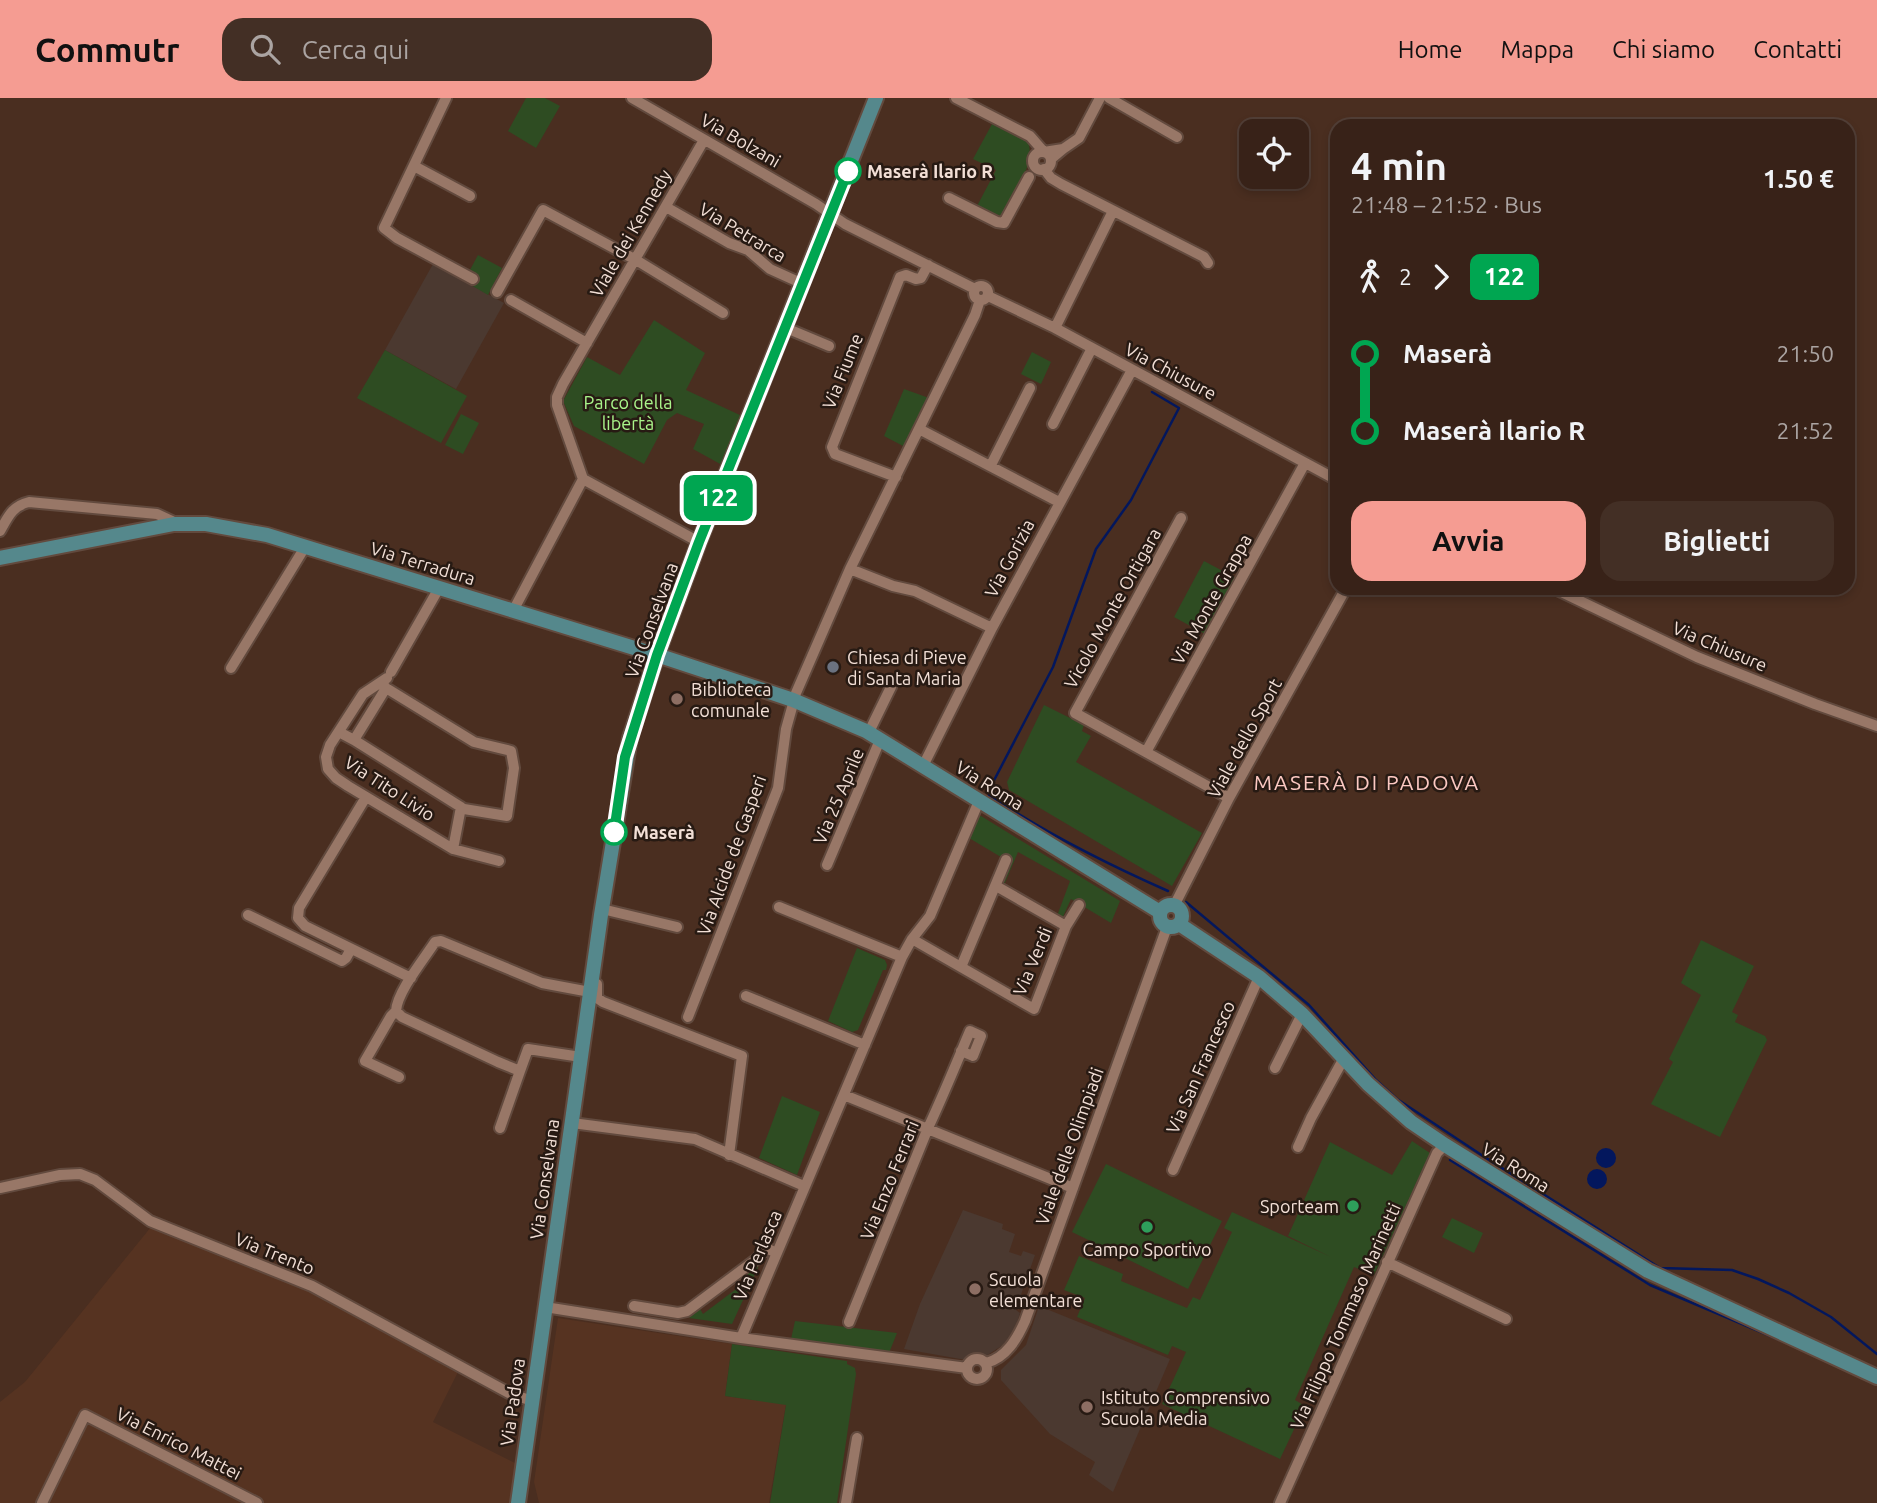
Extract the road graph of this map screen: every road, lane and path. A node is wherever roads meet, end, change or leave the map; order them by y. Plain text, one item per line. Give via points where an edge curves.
1 (446, 98) edge
2 (632, 98) edge
3 (660, 98) edge
4 (876, 98) edge
5 (956, 98) edge
6 (1100, 98) edge
7 (1109, 98) edge
8 (654, 111) junction
9 (1177, 137) dead end
10 (704, 140) junction
11 (1042, 162) junction
12 (414, 166) junction
13 (470, 196) dead end
14 (948, 198) dead end
15 (666, 207) junction
16 (1113, 211) junction
17 (831, 215) junction
18 (636, 260) junction
19 (1208, 262) dead end
20 (928, 265) junction
21 (473, 279) dead end
22 (803, 284) junction
23 (496, 292) dead end
24 (984, 298) junction
25 (511, 300) dead end
26 (723, 313) dead end
27 (786, 328) junction
28 (1055, 328) junction
29 (587, 344) junction
30 (829, 346) dead end
31 (1092, 348) junction
32 (1132, 370) junction
33 (1030, 388) dead end
34 (1054, 424) dead end
35 (919, 429) junction
36 (1305, 463) junction
37 (991, 465) junction
38 (1330, 476) edge
39 (895, 477) junction
40 (583, 479) junction
41 (1059, 502) junction
42 (1181, 518) dead end
43 (174, 524) junction
44 (0, 531) edge
45 (699, 542) junction
46 (305, 547) junction
47 (0, 558) edge
48 (850, 569) junction
49 (439, 588) junction
50 (1342, 595) edge
51 (1568, 595) edge
52 (513, 611) junction
53 (992, 628) junction
54 (657, 655) junction
55 (231, 668) dead end
56 (386, 680) junction
57 (891, 687) dead end
58 (793, 700) junction
59 (1877, 726) edge
60 (339, 732) junction
61 (874, 736) junction
62 (355, 740) junction
63 (1146, 752) junction
64 (923, 766) junction
65 (366, 797) junction
66 (1229, 798) junction
67 (979, 801) junction
68 (461, 807) junction
69 (453, 849) junction
70 (1006, 860) dead end
71 (499, 861) dead end
72 (827, 865) dead end
73 (996, 886) junction
74 (1079, 905) dead end
75 (779, 907) dead end
76 (602, 909) junction
77 (1167, 909) junction
78 (248, 915) dead end
79 (1066, 926) junction
80 (1173, 926) junction
81 (677, 928) dead end
82 (912, 939) junction
83 (351, 949) junction
84 (902, 957) junction
85 (961, 967) junction
86 (594, 968) junction
87 (1259, 977) junction
88 (411, 978) junction
89 (590, 992) junction
90 (746, 996) dead end
91 (396, 1011) junction
92 (1302, 1014) junction
93 (688, 1017) dead end
94 (865, 1045) junction
95 (961, 1051) dead end
96 (581, 1057) junction
97 (1344, 1058) junction
98 (1275, 1068) dead end
99 (520, 1070) junction
100 (399, 1077) dead end
101 (844, 1095) junction
102 (572, 1123) junction
103 (500, 1128) dead end
104 (928, 1128) junction
105 (1445, 1145) junction
106 (1298, 1147) dead end
107 (729, 1155) junction
108 (1173, 1170) dead end
109 (804, 1186) junction
110 (0, 1188) edge
111 (1073, 1188) junction
112 (775, 1257) junction
113 (1387, 1262) junction
114 (634, 1306) dead end
115 (545, 1307) junction
116 (1506, 1319) dead end
117 (849, 1322) dead end
118 (741, 1338) junction
119 (986, 1363) junction
120 (967, 1368) junction
121 (1877, 1377) edge
122 (532, 1401) junction
123 (73, 1409) dead end
124 (85, 1415) junction
125 (857, 1438) dead end
126 (42, 1503) edge
127 (257, 1503) edge
128 (518, 1503) edge
129 (846, 1503) edge
130 (1280, 1503) edge

1 - 12 street
2 - 8 street, Via Bolzani
3 - 8 street
4 - 17 main road, Via Conselvana
5 - 11 street via 1030,136
6 - 11 street via 1079,138
7 - 9 street
8 - 10 street, Via Bolzani
10 - 15 street, Viale dei Kennedy
10 - 17 street, Via Bolzani
11 - 14 street via 1004,223
11 - 16 street via 1051,178
12 - 13 street
12 - 21 street via 384,228
15 - 18 street, Viale dei Kennedy
15 - 22 street, Via Petrarca via 748,250 769,269
16 - 19 street
16 - 28 street
17 - 20 street, Via Chiusure
17 - 22 main road, Via Conselvana
18 - 23 street via 543,210
18 - 26 street
18 - 29 street, Viale dei Kennedy
20 - 24 street, Via Chiusure via 975,289 986,288
20 - 39 street, Via Fiume via 921,278 900,277 832,447 835,454
22 - 27 main road, Via Conselvana
24 - 28 street, Via Chiusure
24 - 35 street
25 - 29 street
27 - 30 street
27 - 45 main road, Via Conselvana
28 - 31 street, Via Chiusure
29 - 40 street, Viale dei Kennedy via 557,397
31 - 32 street, Via Chiusure
31 - 34 street
32 - 36 street, Via Chiusure
32 - 41 street, Via Gorizia
33 - 37 street
35 - 37 street
35 - 39 street
36 - 38 street, Via Chiusure
36 - 63 street, Via Monte Grappa
37 - 41 street
39 - 48 street
40 - 45 street
40 - 52 street
41 - 53 street, Via Gorizia
42 - 63 street, Vicolo Monte Ortigara via 1075,713
43 - 44 street, Via Terradura via 157,514 29,502 12,510
43 - 46 main road, Via Terradura via 228,526
43 - 47 main road, Via Terradura
45 - 54 main road, Via Conselvana
46 - 49 main road, Via Terradura
46 - 55 street
48 - 53 street via 915,591
48 - 58 street
49 - 52 main road, Via Terradura
49 - 56 street, Via Tito Livio
50 - 66 street, Viale dello Sport
51 - 59 street, Via Chiusure via 1697,657
52 - 54 main road, Via Terradura
53 - 64 street, Via Gorizia
54 - 58 main road, Via Terradura
54 - 76 main road, Via Conselvana via 625,757
56 - 60 street, Via Tito Livio via 363,694
56 - 62 street
56 - 68 street via 474,741 511,751 514,768 507,816
57 - 61 street
58 - 61 main road, Via Roma
58 - 93 street, Via Alcide de Gasperi via 778,788
60 - 62 street
60 - 65 street, Via Tito Livio via 326,757 328,768
61 - 64 main road, Via Roma
61 - 72 street, Via 25 Aprile
62 - 68 street
63 - 66 street
64 - 67 main road, Via Roma
65 - 69 street, Via Tito Livio
65 - 83 street via 298,912 305,926
66 - 77 street, Viale dello Sport
67 - 77 main road, Via Roma
67 - 82 street, Via Perlasca via 930,916
68 - 69 street
69 - 71 street, Via Tito Livio
70 - 73 street
73 - 79 street, Via Verdi
73 - 85 street
74 - 79 street
75 - 84 street
76 - 81 street
76 - 86 main road, Via Conselvana
77 - 80 main road via 1161,923
78 - 83 street via 342,961
79 - 85 street, Via Verdi via 1034,1009
80 - 87 main road, Via Roma
80 - 111 street, Viale delle Olimpiadi
82 - 84 street, Via Perlasca
82 - 85 street, Via Verdi
83 - 88 street
84 - 94 street, Via Perlasca
86 - 89 main road, Via Conselvana
86 - 107 street via 599,1000 742,1056
87 - 92 main road, Via Roma
87 - 108 street, Via San Francesco
88 - 89 street via 435,942 441,942 542,983
88 - 91 street
89 - 96 main road, Via Conselvana
90 - 94 street
91 - 99 street
91 - 100 street via 365,1060
92 - 97 main road, Via Roma
92 - 98 street
94 - 101 street, Via Perlasca
95 - 104 street, Via Enzo Ferrari
96 - 99 street via 528,1049
96 - 102 main road, Via Conselvana
97 - 105 main road, Via Roma via 1390,1103
97 - 106 street
99 - 103 street
101 - 104 street
101 - 109 street, Via Perlasca
102 - 107 street via 695,1139
102 - 115 main road, Via Conselvana
104 - 111 street
104 - 117 street, Via Enzo Ferrari
105 - 113 street, Via Filippo Tommaso Marinetti via 1437,1153
105 - 121 main road, Via Roma via 1660,1277
107 - 109 street
109 - 112 street, Via Perlasca
110 - 122 street, Via Trento via 60,1175 80,1174 95,1180 150,1221 312,1286 509,1393
111 - 119 street, Viale delle Olimpiadi via 1020,1333 1006,1352
112 - 114 street via 768,1249 762,1252 687,1311
112 - 118 street, Via Perlasca
113 - 116 street
113 - 130 street, Via Filippo Tommaso Marinetti
115 - 118 street
115 - 122 main road, Via Padova
118 - 120 street
119 - 120 street via 975,1359
119 - 120 street via 987,1372 979,1379 970,1376
122 - 128 main road, Via Padova
123 - 124 street, Via Enrico Mattei
124 - 126 street
124 - 127 street, Via Enrico Mattei
125 - 129 street

